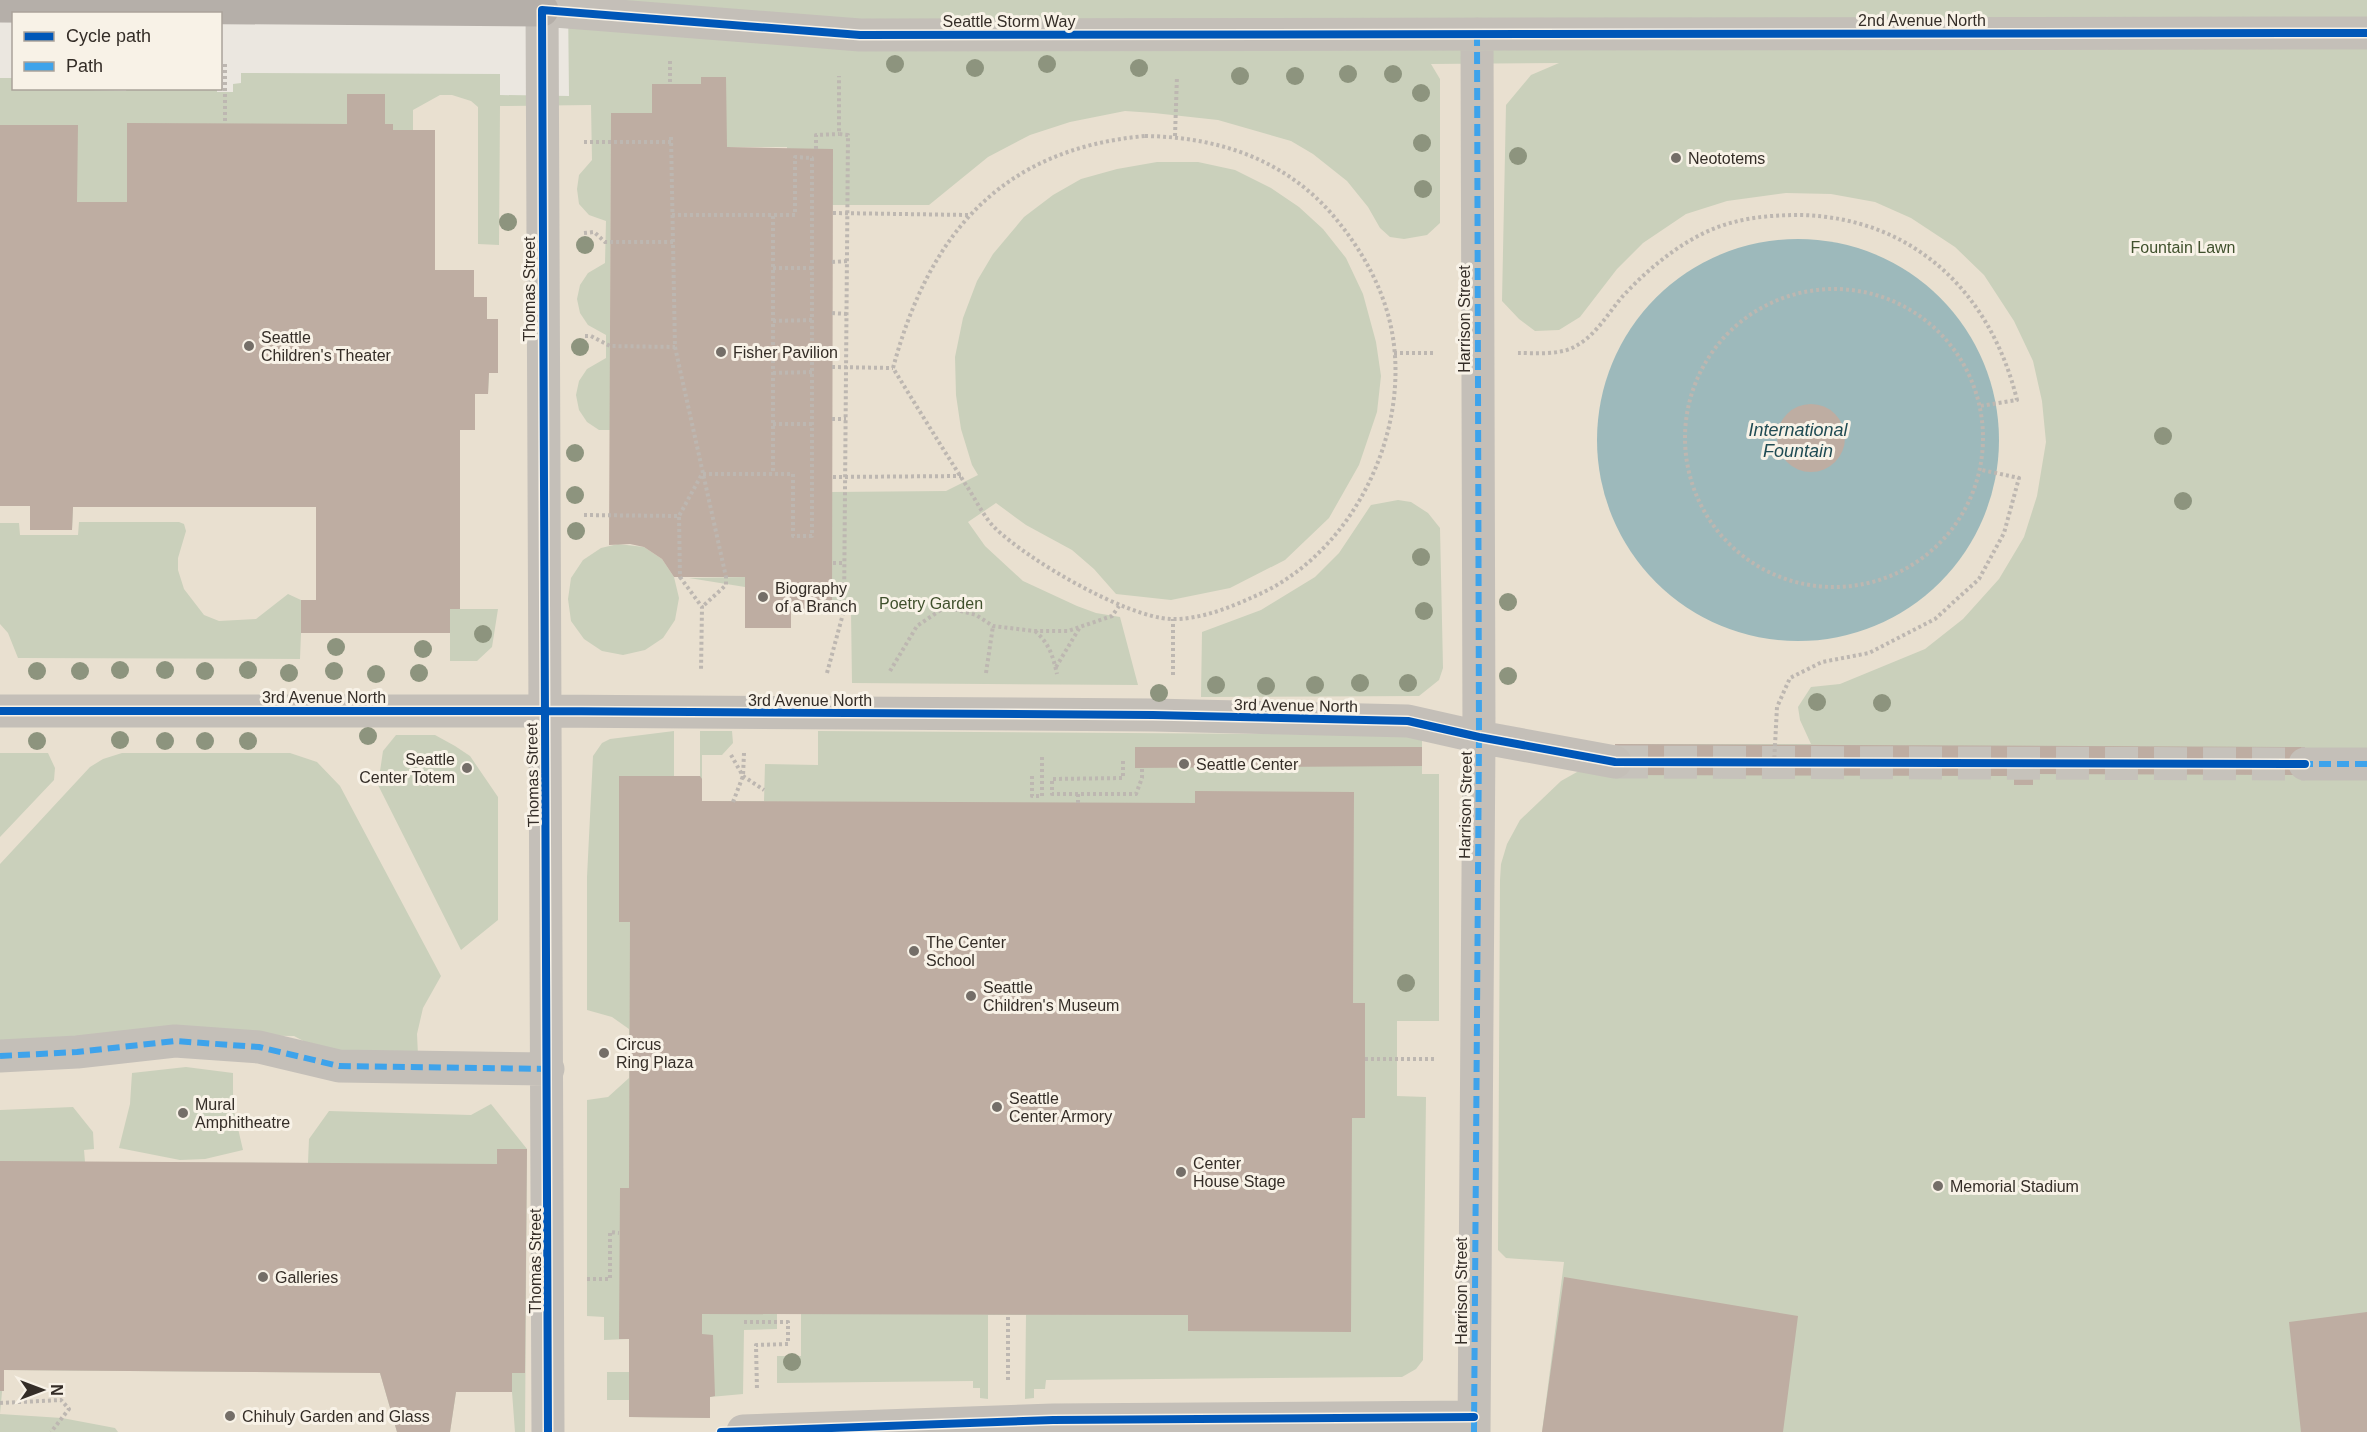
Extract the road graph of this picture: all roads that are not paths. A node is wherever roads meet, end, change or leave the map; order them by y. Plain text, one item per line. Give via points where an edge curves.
1 (542, 5) edge
2 (0, 6) edge
3 (2367, 33) edge
4 (1477, 34) junction
5 (0, 711) edge
6 (545, 711) junction
7 (1479, 738) junction
8 (1615, 762) tunnel mouth
9 (2305, 764) tunnel mouth
10 (2367, 764) edge
11 (0, 1056) edge
12 (548, 1069) junction
13 (1474, 1424) edge
14 (751, 1431) edge
15 (548, 1432) edge

1 - 2 street
1 - 4 street, Seattle Storm Way via 860,35
1 - 6 street, Thomas Street
3 - 4 street, 2nd Avenue North
4 - 7 street, Harrison Street
5 - 6 street, 3rd Avenue North
6 - 7 street, 3rd Avenue North via 1408,721
6 - 12 street, Thomas Street
7 - 8 street, 3rd Avenue North
7 - 13 street, Harrison Street
9 - 10 street
11 - 12 street via 175,1041 259,1047 339,1066
12 - 15 street, Thomas Street
13 - 14 street via 1007,1422

